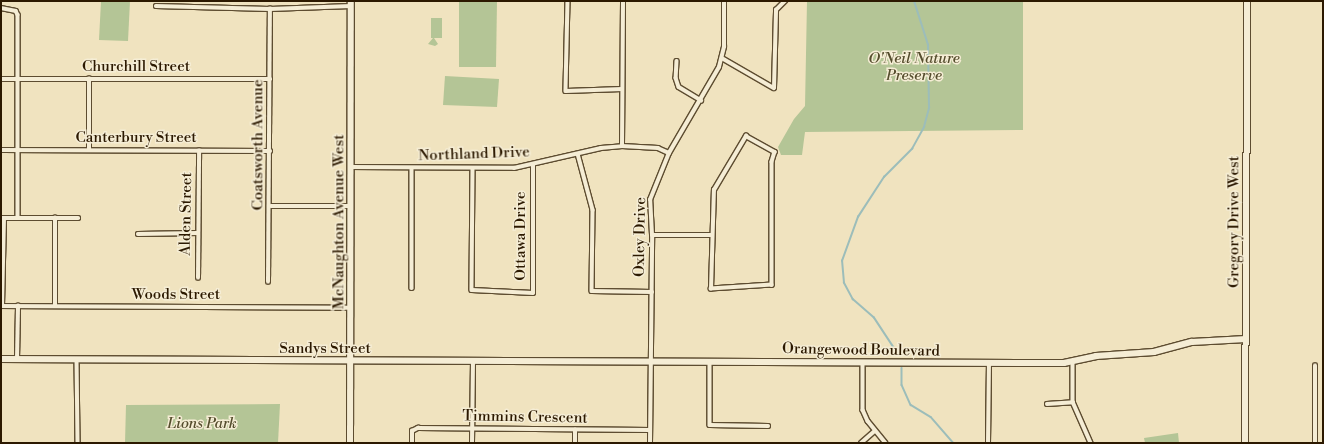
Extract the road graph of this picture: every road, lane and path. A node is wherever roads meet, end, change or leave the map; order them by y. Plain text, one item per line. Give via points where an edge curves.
1 (568, 1) edge
2 (623, 1) edge
3 (724, 1) edge
4 (785, 1) edge
5 (1247, 1) edge
6 (351, 3) edge
7 (156, 6) dead end
8 (1, 8) edge
9 (270, 9) junction
10 (722, 58) junction
11 (677, 61) dead end
12 (1, 79) edge
13 (17, 79) junction
14 (89, 79) junction
15 (270, 79) junction
16 (622, 89) junction
17 (701, 100) junction
18 (622, 146) junction
19 (1, 150) edge
20 (17, 150) junction
21 (89, 150) junction
22 (199, 151) junction
23 (270, 151) junction
24 (669, 153) junction
25 (578, 154) junction
26 (533, 165) junction
27 (350, 167) junction
28 (412, 169) junction
29 (473, 169) junction
30 (270, 206) junction
31 (350, 206) junction
32 (2, 218) edge
33 (18, 218) junction
34 (55, 218) junction
35 (78, 218) dead end
36 (197, 233) junction
37 (138, 234) dead end
38 (652, 234) junction
39 (712, 235) junction
40 (198, 278) dead end
41 (268, 282) dead end
42 (412, 288) dead end
43 (652, 292) junction
44 (1, 306) edge
45 (18, 306) junction
46 (54, 306) junction
47 (351, 308) junction
48 (1246, 339) junction
49 (1, 359) edge
50 (17, 359) junction
51 (77, 359) junction
52 (351, 361) junction
53 (473, 361) junction
54 (649, 361) junction
55 (710, 361) junction
56 (1073, 361) junction
57 (863, 363) junction
58 (989, 363) junction
59 (1315, 366) dead end
60 (1072, 402) junction
61 (1047, 404) dead end
62 (768, 426) dead end
63 (472, 428) junction
64 (575, 430) junction
65 (650, 430) junction
66 (875, 431) junction
67 (78, 443) edge
68 (350, 443) edge
69 (412, 443) edge
70 (472, 443) edge
71 (575, 443) edge
72 (650, 443) edge
73 (861, 443) edge
74 (886, 443) edge
75 (988, 443) edge
76 (1091, 443) edge
77 (1245, 443) edge
78 (1314, 443) edge

1 - 16 street via 566,92
2 - 16 street
3 - 10 street, Oxley Drive
4 - 10 street via 776,10 774,88
5 - 48 street, Gregory Drive West
6 - 9 street
6 - 27 street, McNaughton Avenue West
7 - 9 street
8 - 13 street via 9,8 18,15
9 - 15 street, Coatsworth Avenue
10 - 17 street, Oxley Drive
11 - 17 street via 676,78 679,87
12 - 13 street, Churchill Street
13 - 14 street, Churchill Street
13 - 20 street
14 - 15 street, Churchill Street
14 - 21 street
15 - 23 street, Coatsworth Avenue
16 - 18 street
17 - 24 street, Oxley Drive
18 - 24 street, Northland Drive via 658,148
18 - 25 street, Northland Drive
19 - 20 street, Canterbury Street
20 - 21 street, Canterbury Street
20 - 33 street
21 - 22 street, Canterbury Street
22 - 23 street, Canterbury Street
22 - 36 street, Alden Street
23 - 30 street, Coatsworth Avenue
24 - 38 street, Oxley Drive via 650,200
25 - 26 street, Northland Drive
25 - 43 street via 593,210 592,291
26 - 29 street, Northland Drive
26 - 29 street, Ottawa Drive via 533,292 472,290
27 - 28 street, Northland Drive
27 - 31 street, McNaughton Avenue West
28 - 29 street, Northland Drive
28 - 42 street
30 - 31 street
30 - 41 street, Coatsworth Avenue
31 - 47 street, McNaughton Avenue West
32 - 33 street
32 - 44 street
33 - 34 street
34 - 35 street
34 - 46 street
36 - 37 street
36 - 40 street, Alden Street
38 - 39 street
38 - 43 street, Oxley Drive
39 - 39 street via 711,289 772,285 772,162 775,152 746,136 714,190
43 - 54 street, Oxley Drive
44 - 45 street, Woods Street
45 - 46 street, Woods Street
45 - 50 street
46 - 47 street, Woods Street
47 - 52 street, McNaughton Avenue West
48 - 56 street, Orangewood Boulevard via 1192,342 1154,352 1096,356
48 - 77 street, Gregory Drive West
49 - 50 street, Sandys Street
50 - 51 street, Sandys Street
51 - 52 street, Sandys Street
51 - 67 street
52 - 53 street, Sandys Street
52 - 68 street, McNaughton Avenue West
53 - 54 street, Sandys Street
53 - 63 street
54 - 55 street, Orangewood Boulevard
54 - 65 street, Oxley Drive
55 - 57 street, Orangewood Boulevard
55 - 62 street via 710,425
56 - 58 street, Orangewood Boulevard
56 - 60 street
57 - 58 street, Orangewood Boulevard
57 - 66 street via 864,410
58 - 75 street
59 - 78 street
60 - 61 street
60 - 76 street
63 - 64 street, Timmins Crescent
63 - 69 street, Timmins Crescent via 418,428 412,431
63 - 70 street
64 - 65 street, Timmins Crescent
64 - 71 street
65 - 72 street, Oxley Drive
66 - 73 street
66 - 74 street

